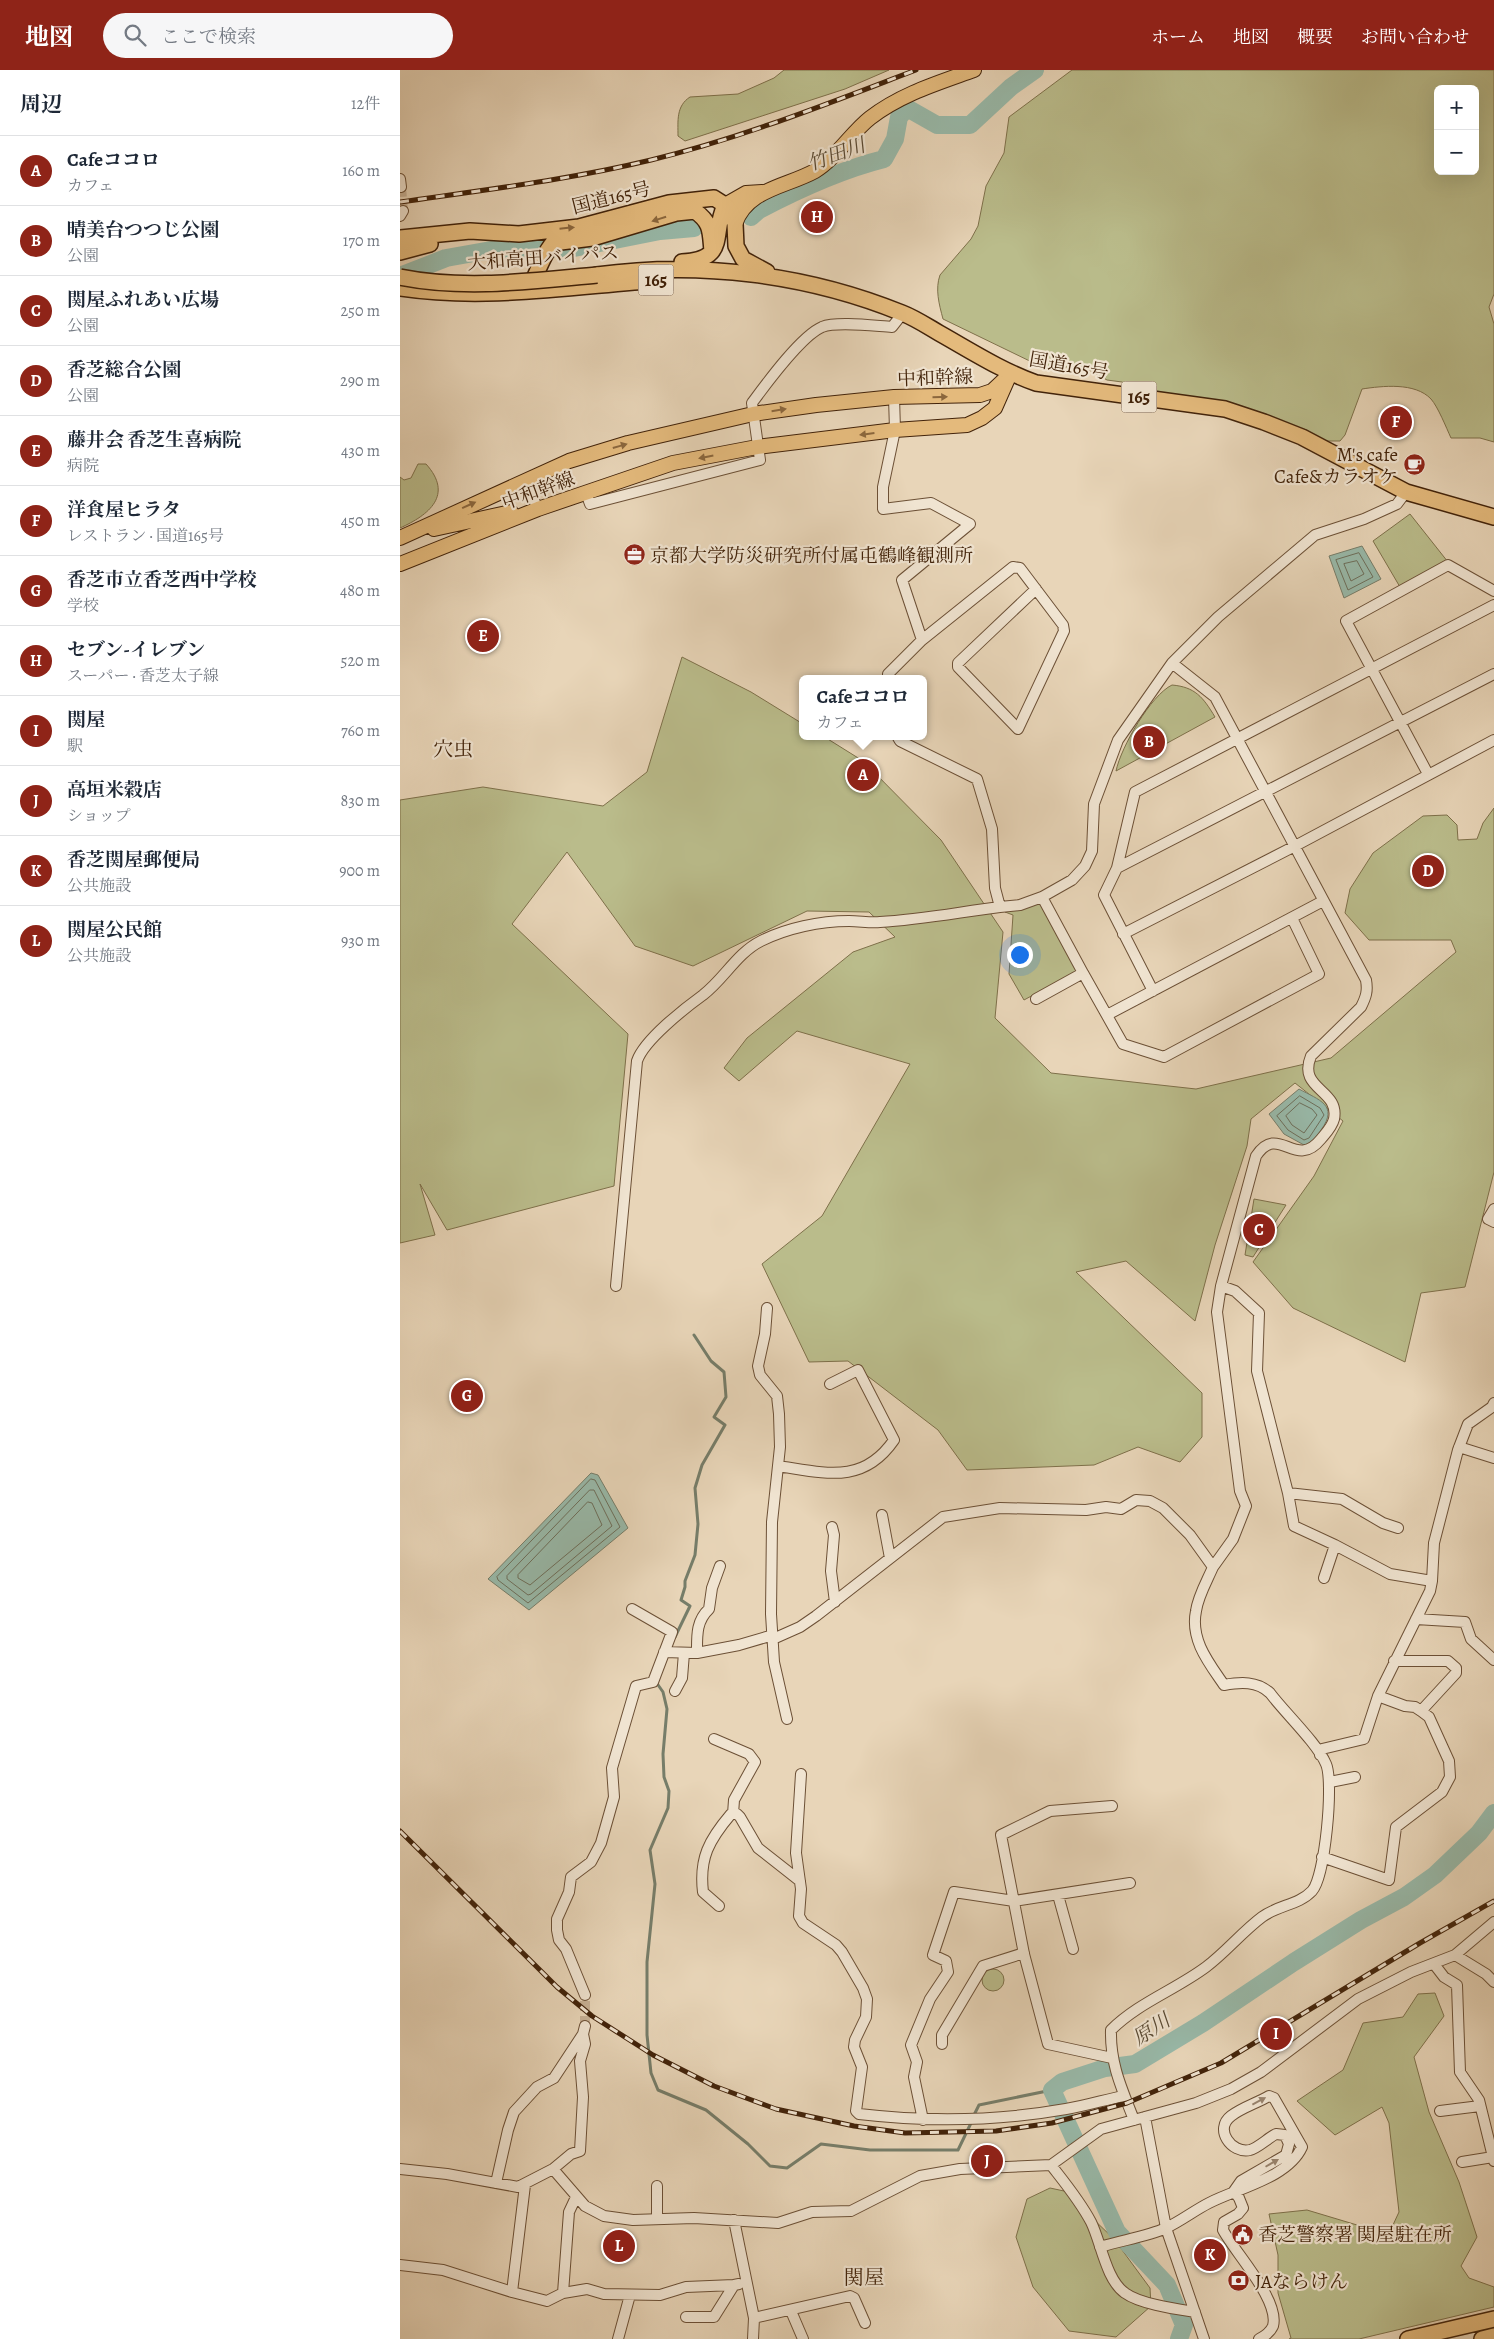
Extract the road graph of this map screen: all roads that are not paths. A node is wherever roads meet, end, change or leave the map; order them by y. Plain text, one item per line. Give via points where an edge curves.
1 (974, 70) edge
2 (765, 192) junction
3 (725, 205) junction
4 (735, 224) junction
5 (519, 234) junction
6 (400, 238) edge
7 (736, 246) junction
8 (712, 251) junction
9 (400, 252) edge
10 (720, 270) junction
11 (629, 271) junction
12 (400, 277) edge
13 (686, 278) junction
14 (784, 279) junction
15 (400, 288) edge
16 (528, 291) junction
17 (903, 313) junction
18 (1010, 374) junction
19 (894, 397) junction
20 (753, 414) junction
21 (895, 430) junction
22 (757, 447) junction
23 (528, 479) junction
24 (1406, 492) junction
25 (538, 509) junction
26 (1494, 517) edge
27 (405, 536) edge
28 (400, 564) edge
29 (1036, 589) junction
30 (1494, 591) edge
31 (1494, 605) edge
32 (922, 640) junction
33 (1172, 663) junction
34 (1373, 669) junction
35 (1494, 674) edge
36 (888, 675) edge
37 (1400, 720) junction
38 (899, 740) edge
39 (1238, 740) junction
40 (1494, 740) edge
41 (1428, 774) junction
42 (1266, 792) junction
43 (1295, 846) junction
44 (1117, 868) junction
45 (1042, 897) junction
46 (1323, 901) junction
47 (1000, 907) junction
48 (1292, 918) junction
49 (1123, 934) junction
50 (1083, 973) junction
51 (1153, 991) junction
52 (1036, 999) dead end
53 (1107, 1015) junction
54 (1494, 1210) edge
55 (1494, 1222) edge
56 (616, 1286) dead end
57 (1222, 1286) junction
58 (766, 1308) dead end
59 (830, 1384) dead end
60 (1494, 1403) edge
61 (1459, 1447) junction
62 (1494, 1458) edge
63 (778, 1466) junction
64 (1288, 1493) junction
65 (882, 1515) dead end
66 (832, 1527) dead end
67 (1398, 1528) dead end
68 (1335, 1545) junction
69 (890, 1558) junction
70 (720, 1566) dead end
71 (1213, 1567) junction
72 (1324, 1578) dead end
73 (1432, 1581) junction
74 (835, 1602) junction
75 (632, 1609) dead end
76 (1416, 1619) junction
77 (773, 1637) junction
78 (664, 1652) junction
79 (684, 1653) junction
80 (697, 1653) junction
81 (1494, 1660) edge
82 (1394, 1661) junction
83 (675, 1690) dead end
84 (1378, 1696) junction
85 (1422, 1711) junction
86 (787, 1719) dead end
87 (714, 1739) dead end
88 (1320, 1755) junction
89 (801, 1774) dead end
90 (1356, 1777) dead end
91 (1330, 1782) junction
92 (1112, 1806) dead end
93 (733, 1814) junction
94 (1322, 1857) junction
95 (800, 1881) junction
96 (1130, 1883) dead end
97 (1058, 1895) junction
98 (1014, 1901) junction
99 (719, 1906) dead end
100 (1494, 1922) edge
101 (1073, 1949) dead end
102 (1024, 1953) junction
103 (1455, 1955) junction
104 (1434, 1964) junction
105 (1494, 1982) edge
106 (585, 1995) tunnel mouth
107 (942, 2044) dead end
108 (1112, 2058) junction
109 (1123, 2096) junction
110 (1480, 2106) junction
111 (1440, 2112) dead end
112 (1139, 2119) junction
113 (923, 2120) junction
114 (1492, 2146) edge
115 (1494, 2159) edge
116 (1462, 2162) dead end
117 (1051, 2165) junction
118 (400, 2169) edge
119 (553, 2169) junction
120 (496, 2183) junction
121 (525, 2185) junction
122 (657, 2186) dead end
123 (1234, 2191) junction
124 (576, 2197) junction
125 (657, 2218) junction
126 (734, 2220) junction
127 (1166, 2228) junction
128 (1100, 2247) junction
129 (400, 2265) edge
130 (747, 2283) junction
131 (734, 2285) junction
132 (512, 2292) junction
133 (563, 2293) junction
134 (630, 2294) junction
135 (791, 2311) junction
136 (1195, 2312) junction
137 (686, 2316) dead end
138 (754, 2318) junction
139 (1494, 2319) edge
140 (865, 2323) dead end
141 (1494, 2336) edge
142 (618, 2339) edge
143 (753, 2339) edge
144 (803, 2339) edge
145 (1204, 2339) edge
146 (1259, 2339) edge
147 (1408, 2339) edge
148 (1482, 2339) edge

1 - 2 main road via 906,95 870,118 816,170
2 - 3 main road via 746,193
2 - 4 main road via 744,205
3 - 4 highway
5 -> 3 highway, 国道165号 via 579,227 669,202 714,198
3 - 8 highway
4 - 7 highway
5 - 6 highway, 国道165号 via 470,231
5 - 9 highway via 422,245
7 - 10 highway
7 - 14 highway, 国道165号 / 165 via 743,259 754,267
8 - 11 highway via 698,261 655,263
8 -> 16 highway via 710,227 705,218 695,211 676,214 548,249
10 - 11 highway, 大和高田バイパス / 165
10 - 13 highway, 165 via 709,276
10 - 14 highway, 国道165号 / 165
11 - 12 highway, 大和高田バイパス / 165, bridge via 474,284
13 - 14 highway, 国道165号 / 165
13 - 16 highway, 国道165号 / 165
14 - 17 highway, 国道165号 / 165 via 832,290
15 - 16 highway, 国道165号 / 165 via 426,292
17 - 18 highway, 国道165号 / 165
17 - 20 street via 892,327 822,327 770,377 752,403
19 -> 18 main road, 中和幹線 via 980,395 992,391
18 - 21 main road, 中和幹線 via 995,408 982,418 967,425
18 - 24 highway, 国道165号 / 165 via 1069,389 1225,410 1302,437
20 -> 19 main road, 中和幹線
19 - 21 street
20 - 22 street
23 -> 20 main road, 中和幹線 via 568,461 628,443
21 -> 22 main road, 中和幹線
21 - 32 street via 883,487 883,510 931,502 970,524 902,580
22 - 25 main road, 中和幹線 via 673,463
23 - 25 street via 528,487
27 -> 23 main road, 中和幹線
24 - 26 highway, 国道165号 / 165
24 - 33 street via 1397,504 1315,535 1218,617
25 - 27 main road via 530,506 495,517
25 - 28 main road, 中和幹線
29 - 29 street via 958,663 958,667 1018,729 1064,631
29 - 32 street via 1020,568 1013,567
30 - 34 street via 1448,565 1346,621
31 - 34 street
32 - 36 street
33 - 39 street via 1215,697
33 - 45 street via 1118,740 1094,804 1092,851 1085,866 1072,880
34 - 37 street
34 - 39 street
35 - 37 street
37 - 41 street
37 - 42 street
38 - 47 street via 977,779 992,829 995,888
39 - 42 street
39 - 44 street via 1135,792
40 - 41 street
41 - 43 street
42 - 43 street
42 - 44 street
43 - 46 street
43 - 49 street
44 - 49 street via 1104,895
45 - 47 street via 1020,905
45 - 50 street
46 - 48 street
46 - 57 street via 1366,980 1366,997 1308,1063 1311,1081 1332,1102 1332,1126 1308,1151 1292,1150 1276,1143 1267,1145 1256,1156
47 - 56 street via 880,922 806,926 781,933 743,954 706,992 673,1019 649,1043 637,1061
48 - 51 street
48 - 53 street via 1319,974 1164,1057 1123,1044
49 - 51 street
50 - 52 street
50 - 53 street
51 - 53 street
54 - 55 street via 1488,1219
57 - 64 street via 1235,1291 1259,1313 1257,1371
57 - 71 street via 1217,1312 1240,1491 1246,1506 1233,1539
58 - 63 street via 765,1334 758,1366 760,1375 777,1396
59 - 63 street via 858,1370 894,1440 878,1460 857,1471 839,1473
60 - 61 street via 1468,1424
61 - 62 street
61 - 73 street via 1434,1543
63 - 77 street via 772,1522
64 - 67 street via 1342,1498 1383,1523
64 - 68 street via 1294,1526
65 - 69 street
66 - 74 street via 831,1571
68 - 72 street
68 - 73 street via 1390,1574
69 - 71 street via 944,1517 1000,1508 1121,1509 1142,1499 1163,1508 1190,1535
69 - 74 street
70 - 80 street via 709,1609 697,1628
71 - 88 street via 1196,1610 1200,1648 1224,1686 1243,1683 1264,1687
73 - 76 street
74 - 77 street via 800,1627
75 - 78 street via 672,1632
76 - 81 street via 1465,1622 1471,1639
76 - 82 street
77 - 80 street
77 - 86 street via 774,1662
78 - 79 street
78 - 106 street via 653,1682 636,1686 612,1768 614,1797 601,1843 591,1862 571,1877 569,1892 557,1919 559,1940
79 - 80 street
79 - 83 street via 682,1678
82 - 84 street
82 - 85 street via 1448,1661 1456,1668 1456,1673
84 - 85 street
84 - 88 street via 1364,1739 1322,1749
85 - 94 street via 1429,1717 1449,1761 1450,1777 1442,1792 1396,1827 1389,1880
87 - 93 street via 749,1754 755,1762 734,1800
88 - 91 street
89 - 95 street via 796,1853
90 - 91 street
91 - 94 street
92 - 98 street via 1050,1812 1001,1835
93 - 95 street via 740,1817 758,1848
93 - 99 street via 719,1829 701,1871 703,1892
94 - 108 street via 1314,1890 1262,1917 1204,1969 1118,2023 1111,2030
95 - 113 street via 799,1916 803,1923 842,1952 866,1999 866,2017 854,2047 862,2067 856,2110 859,2114
96 - 97 street
97 - 98 street
97 - 101 street
98 - 102 street
98 - 113 street via 954,1892 932,1955 946,1961 948,1972 930,1999 911,2045 917,2062 914,2077
100 - 103 street
102 - 107 street via 984,1966 942,2035
102 - 108 street via 1048,2044
103 - 104 street
103 - 105 street
104 - 110 street via 1444,1977 1457,1985 1460,2072
104 - 112 street via 1358,1999 1291,2052 1231,2089
108 - 109 street
109 - 112 street
109 - 113 street via 1055,2111
110 - 111 street
110 - 114 street
112 - 117 street via 1101,2130
112 - 127 street
114 - 115 street
115 - 116 street
117 - 126 street via 960,2169 920,2176 851,2211 812,2212 778,2223
117 - 128 street via 1083,2208
118 - 120 street
119 - 120 street via 580,2151 583,2097 580,2061 585,2044 584,2030 554,2078 538,2087 514,2112
119 - 121 street
119 - 124 street
120 - 121 street
121 - 132 street
122 - 125 street
123 -> 123 street via 1241,2182 1286,2155 1289,2144 1285,2136 1276,2134 1250,2150 1238,2150 1223,2132 1224,2123 1231,2116 1269,2096 1274,2098 1302,2147 1296,2159 1248,2188
123 - 127 street
123 - 146 street via 1243,2208 1224,2222 1223,2230 1266,2295 1273,2316 1268,2334
124 - 125 street via 604,2216 633,2220
124 - 133 street via 568,2212
125 - 126 street
126 - 130 street
127 - 128 street
127 - 136 street
128 - 136 street via 1115,2284 1126,2294
129 - 132 street via 443,2270
130 - 131 street
130 - 138 street
131 - 134 street via 686,2287 660,2295
131 - 137 street via 714,2317
132 - 133 street via 547,2301
133 - 134 street via 587,2289 604,2294
134 - 142 street
135 - 138 street
135 - 140 street via 850,2296 854,2298
135 - 144 street
136 - 145 street
138 - 143 street
139 - 147 highway
141 - 148 highway

